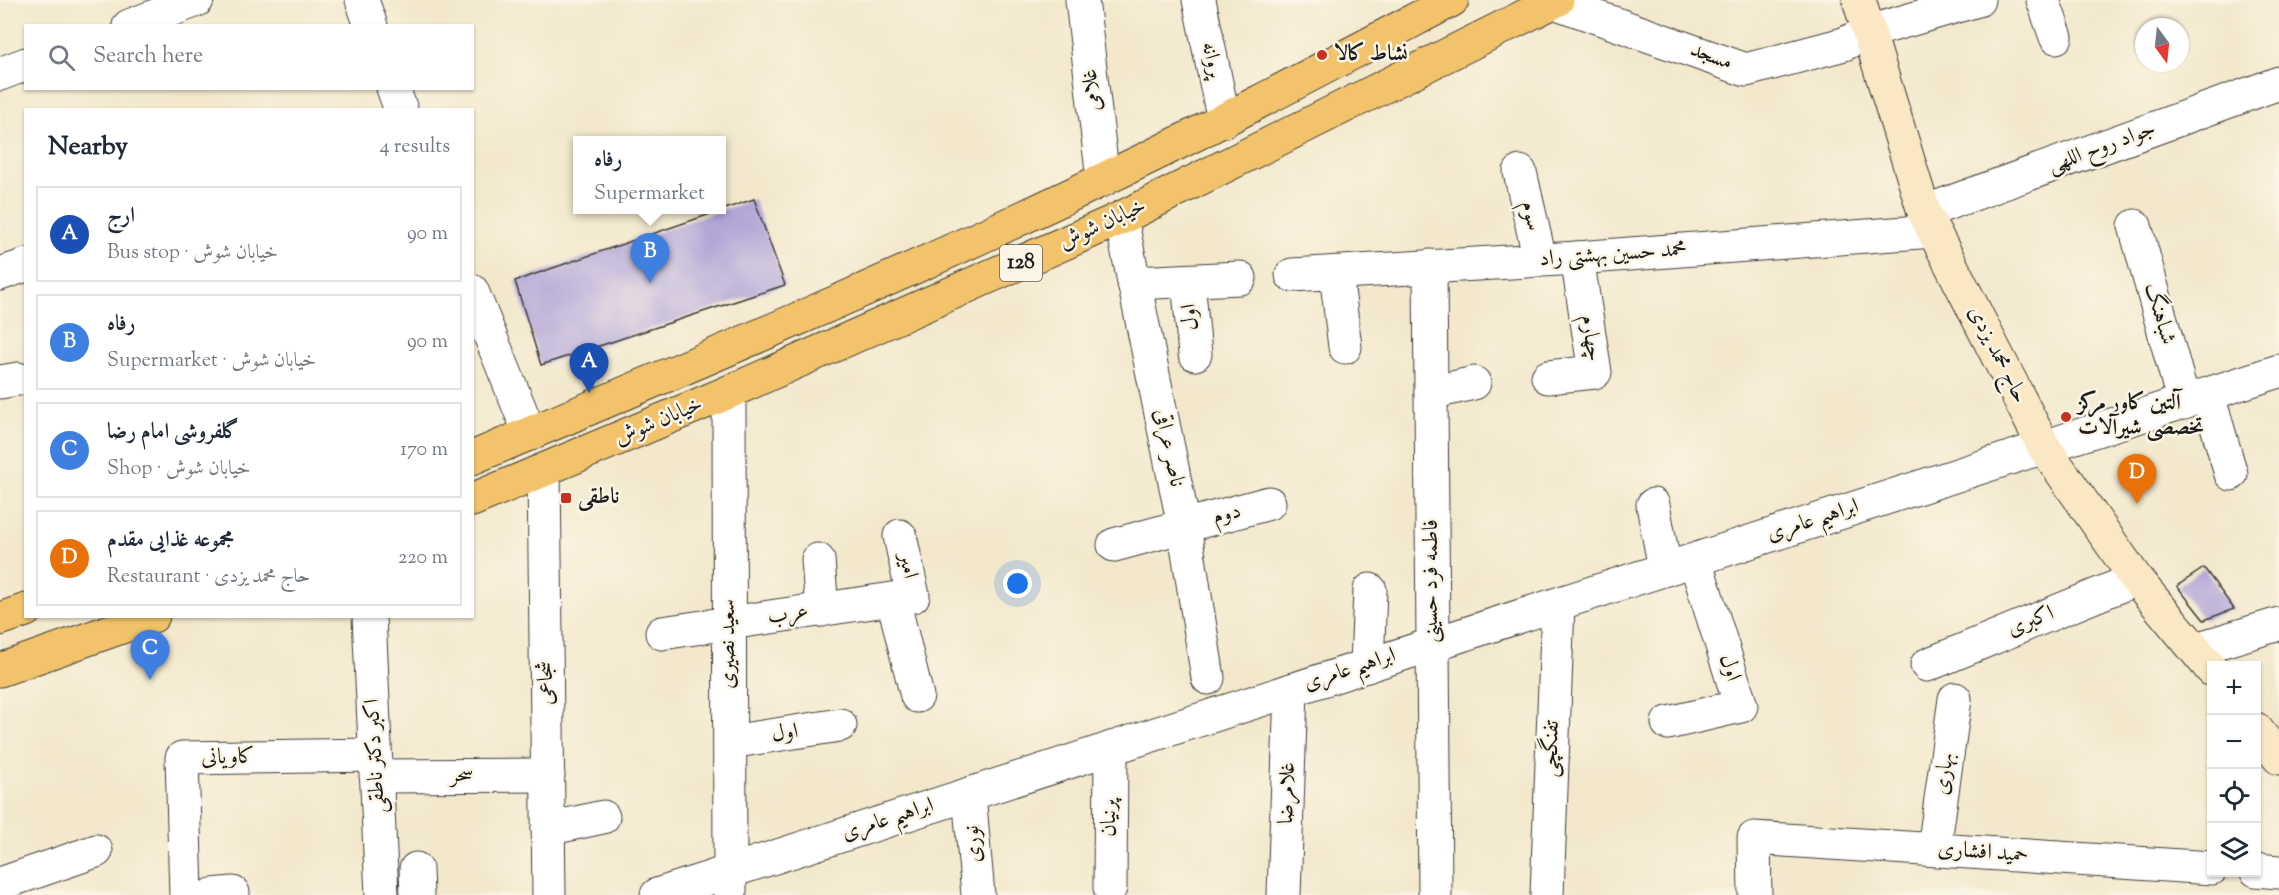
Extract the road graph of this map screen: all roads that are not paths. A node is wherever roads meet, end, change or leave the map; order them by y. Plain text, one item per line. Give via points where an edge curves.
1 (197, 0) edge
2 (362, 0) edge
3 (1082, 0) edge
4 (1199, 0) edge
5 (1452, 0) edge
6 (1859, 0) edge
7 (1978, 0) edge
8 (2043, 0) edge
9 (1556, 1) edge
10 (134, 24) edge
11 (370, 24) edge
12 (1868, 32) junction
13 (2056, 37) dead end
14 (24, 65) edge
15 (0, 74) edge
16 (2279, 83) edge
17 (394, 90) edge
18 (400, 108) edge
19 (1224, 121) junction
20 (1520, 172) dead end
21 (1103, 180) junction
22 (1121, 218) junction
23 (1929, 222) junction
24 (2135, 226) dead end
25 (1577, 258) junction
26 (1540, 260) junction
27 (24, 266) edge
28 (1430, 266) junction
29 (1336, 273) junction
30 (0, 274) edge
31 (1292, 275) dead end
32 (1240, 278) dead end
33 (1188, 280) junction
34 (1134, 283) junction
35 (474, 296) edge
36 (1345, 347) dead end
37 (1195, 354) dead end
38 (2279, 370) edge
39 (1548, 377) dead end
40 (1474, 383) dead end
41 (729, 392) junction
42 (1431, 393) junction
43 (2196, 399) junction
44 (530, 434) junction
45 (2044, 447) junction
46 (474, 457) edge
47 (544, 471) junction
48 (2232, 474) dead end
49 (474, 499) edge
50 (1269, 503) dead end
51 (1653, 505) dead end
52 (1184, 526) junction
53 (900, 536) dead end
54 (1114, 545) dead end
55 (818, 560) dead end
56 (1680, 564) junction
57 (2136, 579) junction
58 (1370, 590) dead end
59 (903, 597) junction
60 (1558, 604) junction
61 (822, 610) junction
62 (24, 611) edge
63 (147, 618) edge
64 (369, 618) edge
65 (0, 619) edge
66 (729, 624) junction
67 (2279, 624) edge
68 (663, 633) dead end
69 (1432, 643) junction
70 (2204, 660) edge
71 (1927, 665) dead end
72 (1367, 666) junction
73 (0, 670) edge
74 (1208, 678) dead end
75 (1291, 690) junction
76 (917, 696) dead end
77 (1955, 699) dead end
78 (1668, 723) dead end
79 (840, 725) dead end
80 (2261, 735) edge
81 (730, 742) junction
82 (1111, 748) junction
83 (2279, 758) edge
84 (376, 766) junction
85 (548, 775) junction
86 (969, 794) junction
87 (603, 817) dead end
88 (548, 829) junction
89 (1934, 849) junction
90 (96, 851) dead end
91 (2207, 868) edge
92 (2261, 870) edge
93 (2279, 872) edge
94 (0, 884) edge
95 (730, 884) edge
96 (1110, 888) dead end
97 (186, 895) edge
98 (382, 895) edge
99 (549, 895) edge
100 (657, 895) edge
101 (978, 895) edge
102 (1284, 895) edge
103 (1434, 895) edge
104 (1547, 895) edge
105 (1755, 895) edge

1 - 10 street
2 - 11 street
3 - 21 street, غلامی
4 - 19 street, پروانه
5 - 19 main road, خیابان شوش / 128
6 - 12 street, حاج محمد یزدی
7 - 12 street, مسجد
8 - 13 street
9 - 12 street, مسجد via 1746,70 1844,44
9 - 22 main road, خیابان شوش / 128
12 - 23 street, حاج محمد یزدی
14 - 15 street
16 - 23 street, جواد روح اللهی
17 - 18 street
19 - 21 main road, خیابان شوش / 128
20 - 26 street, سوم
21 - 44 main road, خیابان شوش / 128 via 800,319
22 - 34 street, ناصر عراقی
22 - 41 main road, خیابان شوش / 128
23 - 25 street, محمد حسین بهشتی راد
23 - 45 street, حاج محمد یزدی
24 - 43 street, شباهنگ
25 - 26 street, محمد حسین بهشتی راد
25 - 39 street, چهارم via 1595,372
26 - 28 street, محمد حسین بهشتی راد
27 - 30 street
28 - 29 street, محمد حسین بهشتی راد
28 - 42 street, فاطمه فرد حسینی
29 - 31 street, محمد حسین بهشتی راد
29 - 36 street
32 - 33 street
33 - 34 street
33 - 37 street, اول
34 - 52 street, ناصر عراقی
35 - 44 street
38 - 43 street, ابراهیم عامری
40 - 42 street
41 - 47 main road, خیابان شوش / 128
41 - 66 street, سعید نصیری
42 - 69 street, فاطمه فرد حسینی
43 - 45 street, ابراهیم عامری
43 - 48 street
44 - 46 main road, خیابان شوش / 128
44 - 47 street
45 - 56 street, ابراهیم عامری
45 - 57 street, حاج محمد یزدی
47 - 49 main road, خیابان شوش / 128
47 - 85 street, شجاعی
50 - 52 street, دوم
51 - 56 street
52 - 54 street
52 - 74 street, ناصر عراقی
53 - 59 street, امیر
55 - 61 street
56 - 60 street, ابراهیم عامری
56 - 78 street, اول via 1741,706
57 - 70 street, حاج محمد یزدی
57 - 71 street, اکبری
58 - 72 street
59 - 61 street, عرب
59 - 76 street, امیر
60 - 69 street, ابراهیم عامری
60 - 104 street, تفنگچی
61 - 66 street, عرب
62 - 65 main road
63 - 73 main road
64 - 84 street, اکبر دکتر ناطقی
66 - 68 street, عرب
66 - 81 street, سعید نصیری
67 - 70 street
69 - 72 street, ابراهیم عامری
69 - 103 street, فاطمه فرد حسینی
72 - 75 street, ابراهیم عامری
75 - 82 street, ابراهیم عامری
75 - 102 street, غلامرضا
77 - 89 street, بهاری
79 - 81 street, اول
80 - 83 street
81 - 95 street, سعید نصیری
82 - 86 street, ابراهیم عامری
82 - 96 street, پرنیان
84 - 85 street, سحر
84 - 97 street, کاویانی via 182,758
84 - 98 street, اکبر دکتر ناطقی
85 - 88 street, شجاعی
86 - 95 street, ابراهیم عامری
86 - 101 street, نوری
87 - 88 street
88 - 99 street, شجاعی
89 - 91 street, حمید افشاری
89 - 105 street, حمید افشاری via 1754,837
90 - 94 street
92 - 93 street
95 - 100 street, ابراهیم عامری

